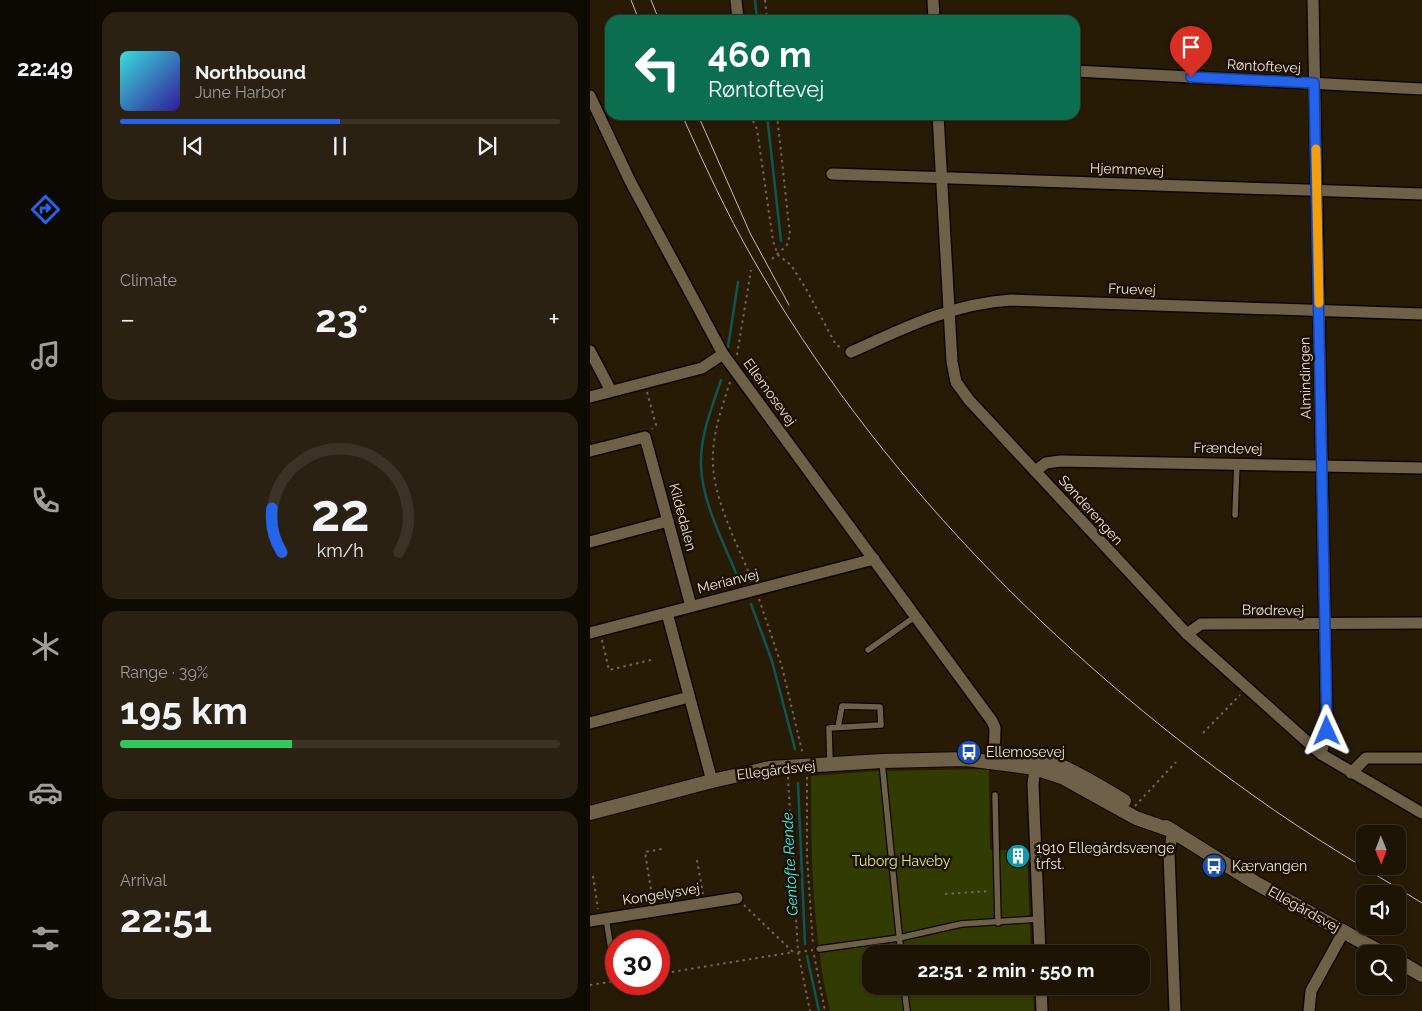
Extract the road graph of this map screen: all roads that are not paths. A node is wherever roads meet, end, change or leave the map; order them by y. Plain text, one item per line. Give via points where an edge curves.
1 (736, 0) edge
2 (933, 0) edge
3 (1313, 0) edge
4 (738, 15) edge
5 (934, 15) edge
6 (1080, 72) edge
7 (1314, 83) junction
8 (1422, 88) edge
9 (590, 96) edge
10 (938, 120) edge
11 (832, 174) dead end
12 (941, 177) junction
13 (1317, 190) junction
14 (1422, 194) edge
15 (948, 311) junction
16 (1319, 311) junction
17 (1422, 314) edge
18 (590, 351) edge
19 (851, 352) road end
20 (723, 354) junction
21 (611, 391) junction
22 (590, 397) edge
23 (590, 451) edge
24 (1237, 463) junction
25 (1322, 466) junction
26 (1422, 468) edge
27 (1035, 471) junction
28 (1235, 515) dead end
29 (668, 521) junction
30 (590, 542) edge
31 (874, 559) junction
32 (691, 606) junction
33 (667, 613) junction
34 (916, 616) junction
35 (1422, 623) edge
36 (1326, 625) junction
37 (595, 632) edge
38 (1187, 634) junction
39 (868, 650) dead end
40 (689, 697) junction
41 (590, 723) edge
42 (838, 727) junction
43 (1321, 754) junction
44 (994, 758) junction
45 (1422, 758) edge
46 (882, 760) junction
47 (830, 764) junction
48 (1035, 768) junction
49 (1352, 772) junction
50 (712, 780) junction
51 (995, 795) dead end
52 (590, 813) edge
53 (1422, 813) edge
54 (1173, 832) junction
55 (737, 898) road end
56 (598, 919) edge
57 (1038, 919) junction
58 (998, 923) junction
59 (1344, 931) junction
60 (899, 938) junction
61 (605, 939) edge
62 (900, 945) edge
63 (1039, 945) edge
64 (1368, 945) edge
65 (816, 950) road end
66 (1406, 966) edge
67 (1422, 975) edge
68 (905, 995) edge
69 (1041, 995) edge
70 (907, 1011) edge
71 (1042, 1011) edge
72 (1175, 1011) edge
73 (1309, 1011) edge

1 - 4 street
2 - 5 street
3 - 7 street, Almindingen
6 - 7 street, Røntoftevej
7 - 8 street, Røntoftevej
7 - 13 street, Almindingen
9 - 20 street, Ellemosevej via 630,181
10 - 12 street, Sønderengen
11 - 12 street, Hjemmevej
12 - 13 street, Hjemmevej
12 - 15 street, Sønderengen
13 - 14 street, Hjemmevej
13 - 16 street, Almindingen
15 - 16 street, Fruevej via 985,302 1011,300
15 - 19 street, Fruevej via 932,315
15 - 27 street, Sønderengen via 956,382
16 - 17 street, Fruevej
16 - 25 street, Almindingen
18 - 21 street
20 - 21 street via 702,368
20 - 31 street, Ellemosevej
21 - 22 street
23 - 29 street, Kildedalen via 645,436
24 - 25 street, Frændevej
24 - 27 street, Frændevej via 1060,461 1046,463
24 - 28 lane
25 - 26 street, Frændevej
25 - 36 street, Almindingen
27 - 38 street, Sønderengen
29 - 30 street
29 - 32 street, Kildedalen
31 - 32 street, Merianvej
31 - 34 street, Ellemosevej
32 - 33 street, Merianvej
33 - 37 street, Merianvej
33 - 40 street
34 - 39 lane
34 - 44 street, Ellemosevej via 992,721 995,728
35 - 36 street, Brødrevej
36 - 38 street, Brødrevej via 1201,624
36 - 43 street, Almindingen via 1327,731
38 - 43 street, Sønderengen
40 - 41 street
40 - 50 street
42 - 42 lane via 881,725 880,707 842,706
42 - 47 lane via 829,728
43 - 49 street, Sønderengen
44 - 46 street, Ellegårdsvej
44 - 48 street, Ellegårdsvej
44 - 54 street, Ellegårdsvej via 1019,754 1074,771
45 - 49 street via 1366,758
46 - 47 street, Ellegårdsvej
46 - 60 lane
47 - 50 street, Ellegårdsvej via 806,770 788,767 749,772
48 - 54 street, Ellegårdsvej via 1062,777 1136,818
48 - 57 street
49 - 53 street, Sønderengen
50 - 52 street, Ellegårdsvej
51 - 58 lane
54 - 59 street, Ellegårdsvej via 1254,882
54 - 72 street via 1169,853
55 - 56 street, Kongelysvej
56 - 61 lane
57 - 58 lane
57 - 63 street
58 - 60 lane via 961,924
59 - 64 street, Ellegårdsvej
59 - 73 street via 1311,991
60 - 62 lane
60 - 65 lane
66 - 67 street
68 - 70 lane
69 - 71 street

